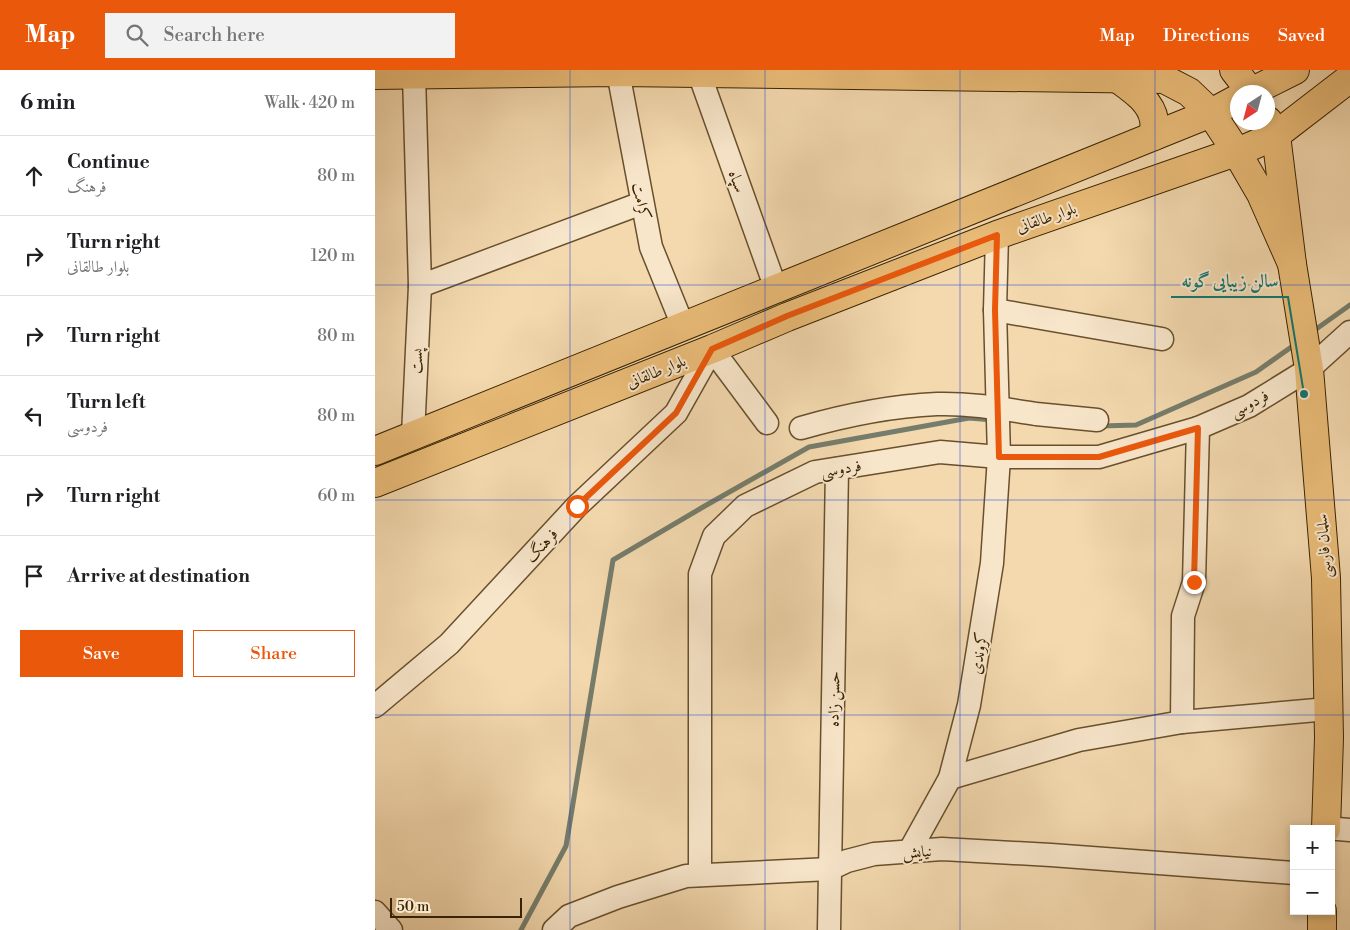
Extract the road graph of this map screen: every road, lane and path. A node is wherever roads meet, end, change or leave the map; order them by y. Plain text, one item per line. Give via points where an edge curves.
1 (1234, 70) edge
2 (1295, 70) edge
3 (618, 72) junction
4 (699, 72) junction
5 (375, 75) edge
6 (414, 75) junction
7 (1117, 78) junction
8 (1350, 78) edge
9 (1246, 85) edge
10 (1265, 85) edge
11 (1230, 104) edge
12 (1211, 113) junction
13 (1275, 126) edge
14 (1269, 130) edge
15 (1272, 130) edge
16 (1154, 136) junction
17 (1242, 150) junction
18 (643, 203) junction
19 (997, 235) junction
20 (1293, 264) junction
21 (420, 286) junction
22 (776, 289) junction
23 (995, 310) junction
24 (683, 326) junction
25 (1350, 332) edge
26 (1162, 339) dead end
27 (712, 349) junction
28 (1309, 366) junction
29 (997, 408) junction
30 (1097, 420) dead end
31 (767, 423) dead end
32 (801, 428) dead end
33 (1198, 428) junction
34 (413, 435) junction
35 (999, 449) junction
36 (375, 451) edge
37 (837, 468) junction
38 (375, 483) edge
39 (375, 706) edge
40 (1328, 708) junction
41 (1182, 722) junction
42 (950, 778) junction
43 (1334, 825) edge
44 (909, 852) junction
45 (830, 869) junction
46 (1290, 873) edge
47 (700, 875) junction
48 (375, 912) edge
49 (1323, 915) edge
50 (391, 930) edge
51 (554, 930) edge
52 (829, 930) edge
53 (1322, 930) edge

1 - 9 main road
2 - 10 main road
3 - 4 main road, سلمان فارسی
3 - 6 main road, سلمان فارسی
3 - 18 street, کرامت
4 - 7 main road, سلمان فارسی
4 - 22 street, سپاه
5 - 6 main road, سلمان فارسی
6 - 21 street, پست
7 - 12 main road, سلمان فارسی via 1164,79 1189,92
7 - 16 main road via 1149,106 1155,121
8 - 13 main road, بلوار طالقانی
11 - 12 main road, بلوار طالقانی
12 - 16 main road, بلوار طالقانی
12 - 17 main road, سلمان فارسی
14 - 17 main road, بلوار طالقانی
15 - 20 main road, سلمان فارسی
16 - 22 main road, بلوار طالقانی
17 - 19 main road, بلوار طالقانی
17 - 20 main road, سلمان فارسی
18 - 21 street
18 - 24 street, کرامت via 651,248
19 - 23 street, کروندی
19 - 27 main road, بلوار طالقانی via 787,316
20 - 28 main road, سلمان فارسی
21 - 34 street, پست
22 - 24 main road, بلوار طالقانی
23 - 26 street
23 - 29 street, کروندی
24 - 34 main road, بلوار طالقانی
25 - 28 street, فردوسی
27 - 31 street
27 - 38 main road, بلوار طالقانی
27 - 39 street, فرهنگ via 676,413 577,506 449,644
28 - 33 street, فردوسی via 1249,406
28 - 40 main road, سلمان فارسی via 1325,578
29 - 30 street
29 - 32 street via 938,404 885,409
29 - 35 street, کروندی
33 - 35 street, فردوسی via 1099,457
33 - 41 street via 1194,582 1183,616
34 - 36 main road, بلوار طالقانی
35 - 37 street, فردوسی via 940,452
35 - 42 street, کروندی via 993,563 969,705
37 - 45 street, حسن زاده
37 - 47 street, فردوسی via 815,472 745,506 714,536 700,574
40 - 41 street
40 - 43 main road, سلمان فارسی
41 - 42 street via 1079,740
42 - 44 street, کروندی
44 - 45 street, نیایش via 874,854
44 - 46 street, نیایش via 941,849
45 - 47 street, نیایش
45 - 52 street, حسن زاده
47 - 51 street, نیایش via 686,876 618,897 569,916
48 - 50 street
49 - 53 main road

